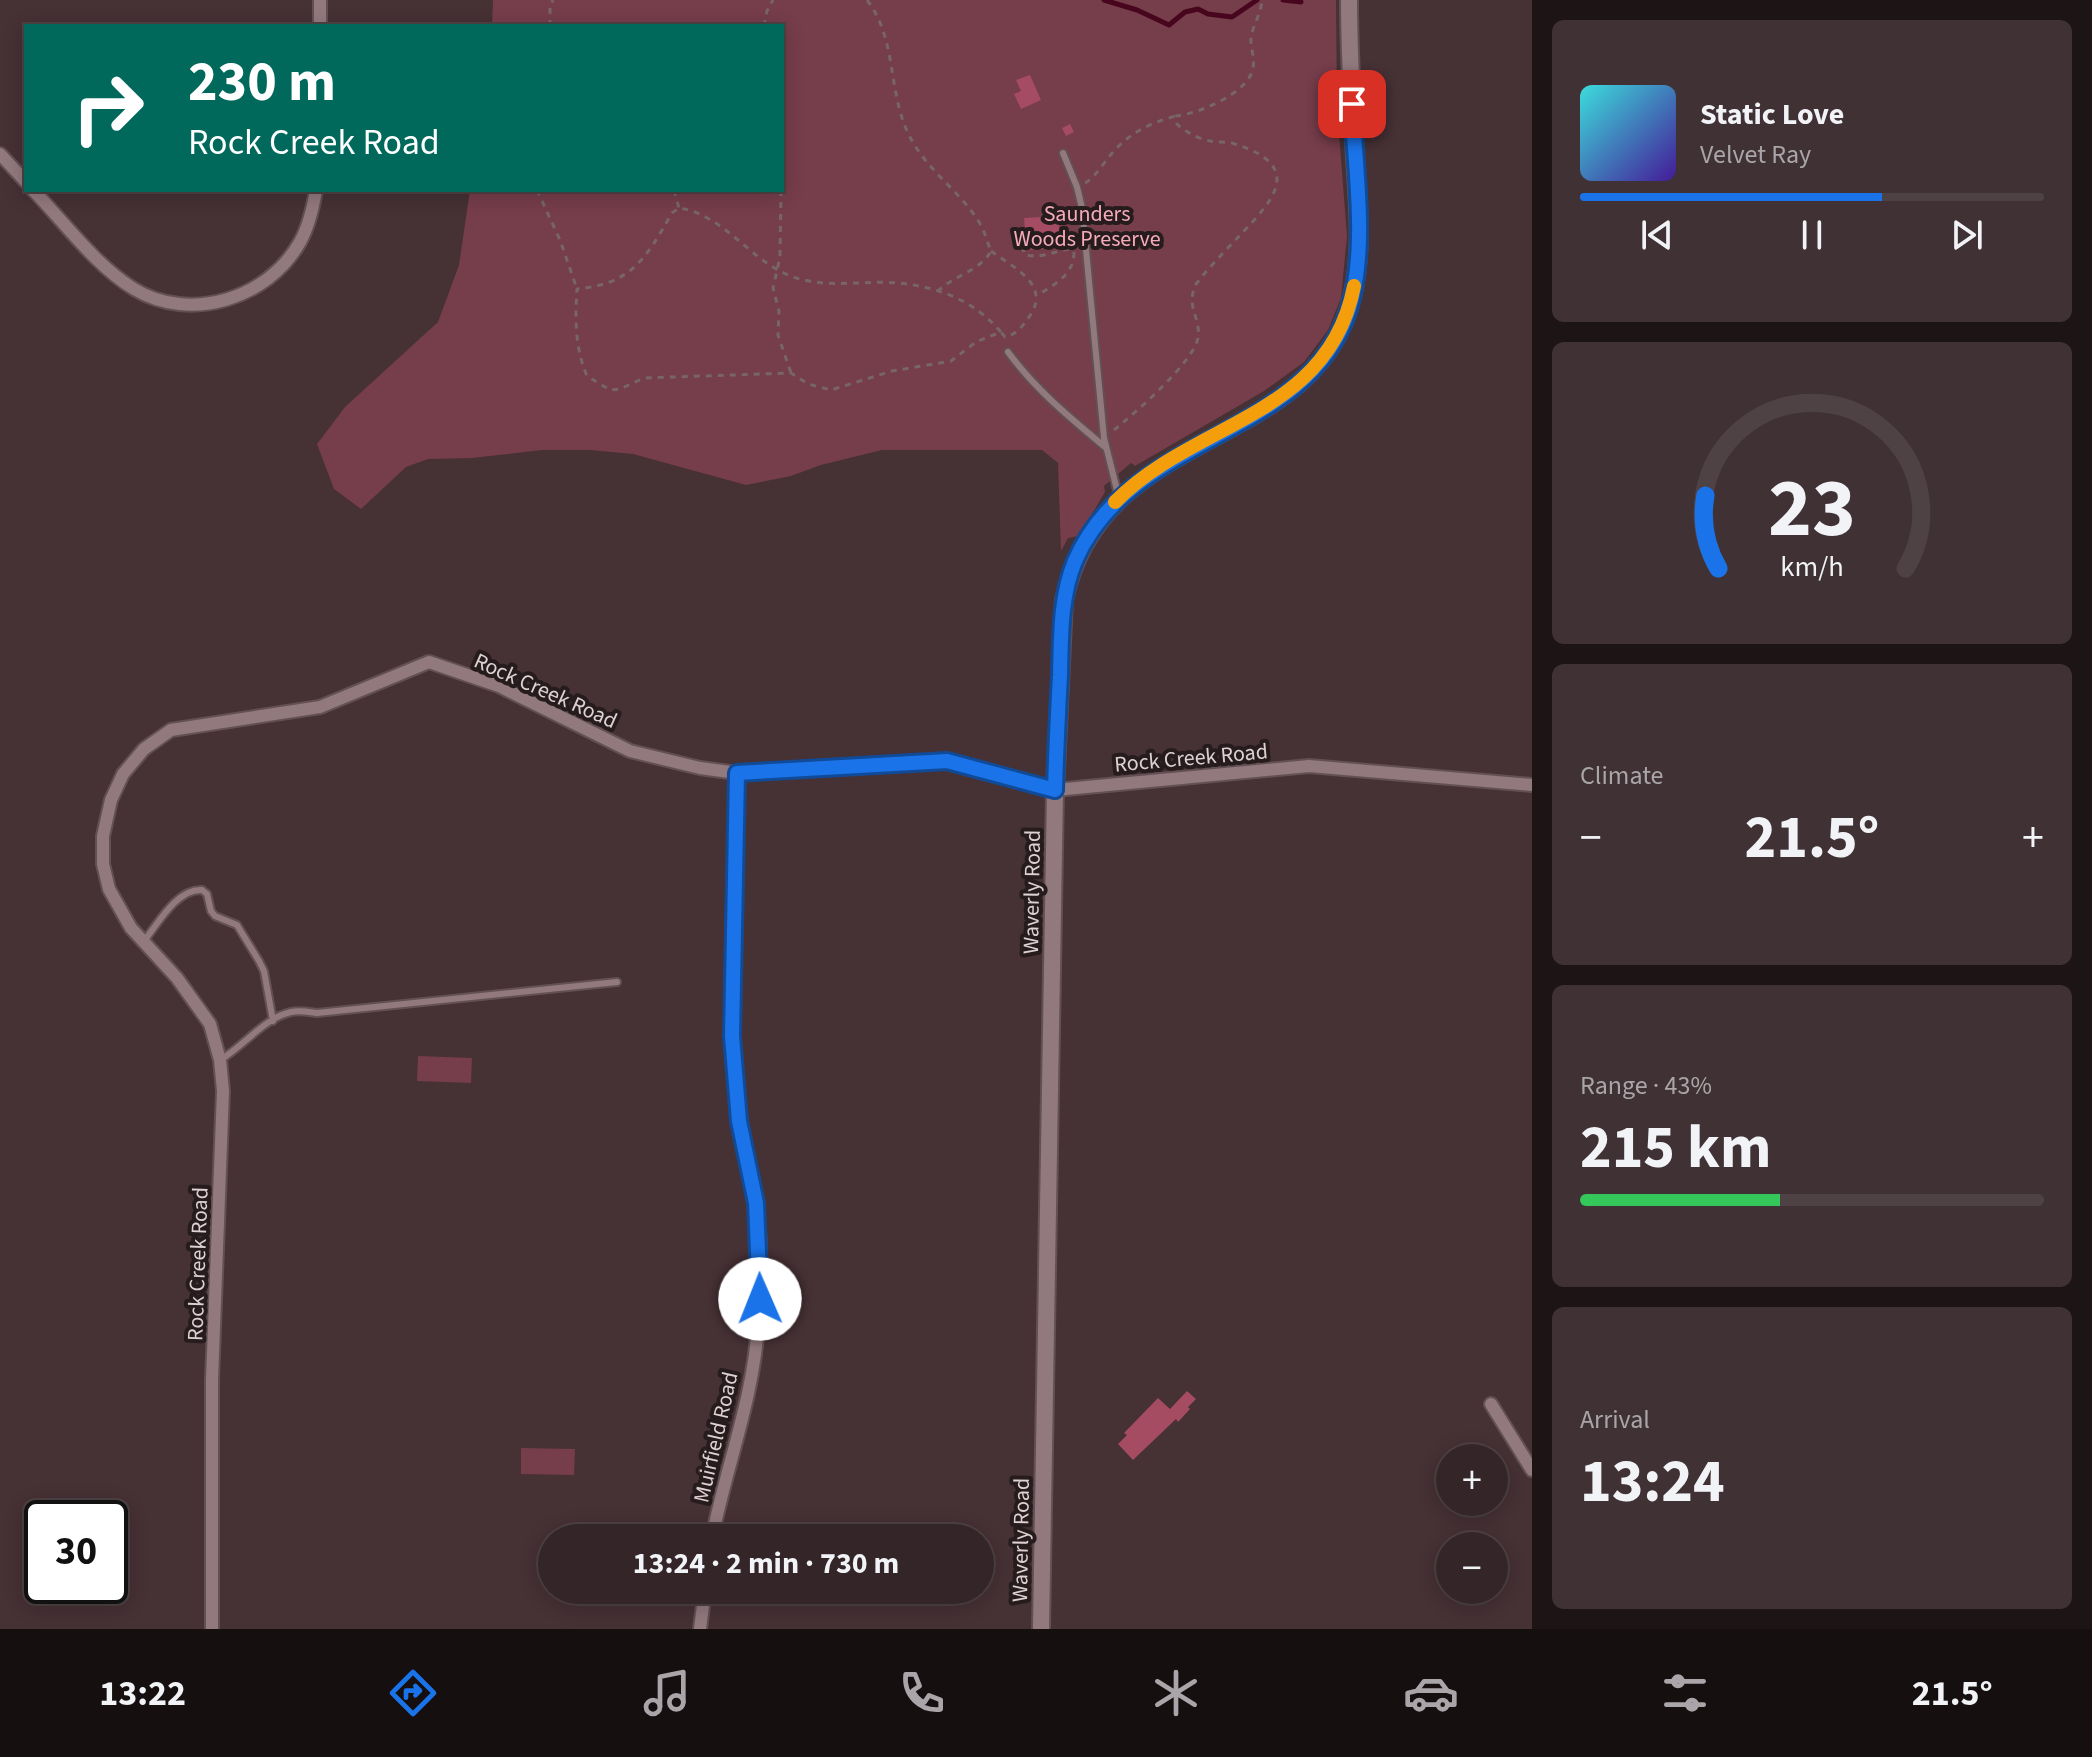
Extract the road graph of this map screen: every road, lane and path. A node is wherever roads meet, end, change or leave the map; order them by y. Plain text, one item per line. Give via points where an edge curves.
1 (320, 0) edge
2 (553, 0) edge
3 (773, 0) edge
4 (867, 0) edge
5 (1262, 0) edge
6 (1349, 0) edge
7 (320, 24) edge
8 (550, 24) edge
9 (764, 24) edge
10 (1176, 116) junction
11 (1063, 153) dead end
12 (3, 163) edge
13 (24, 180) edge
14 (1077, 187) junction
15 (35, 192) edge
16 (316, 192) edge
17 (538, 192) edge
18 (675, 192) edge
19 (781, 192) edge
20 (679, 208) junction
21 (1023, 246) dead end
22 (991, 251) junction
23 (776, 271) junction
24 (577, 289) junction
25 (939, 290) junction
26 (1038, 295) junction
27 (1001, 332) junction
28 (1008, 352) dead end
29 (791, 373) junction
30 (1104, 438) junction
31 (1105, 447) junction
32 (1119, 498) junction
33 (737, 773) junction
34 (1532, 785) edge
35 (1055, 790) junction
36 (144, 941) junction
37 (617, 982) dead end
38 (273, 1021) junction
39 (220, 1060) junction
40 (1491, 1404) dead end
41 (1532, 1470) edge
42 (715, 1524) edge
43 (703, 1604) edge
44 (212, 1629) edge
45 (700, 1629) edge
46 (1041, 1629) edge

1 - 7 street
2 - 8 path
3 - 9 path
4 - 22 path via 885,29 895,95 909,135 979,223
5 - 10 path via 1250,44 1253,69 1248,81 1222,100
6 - 32 street, Waverly Road via 1358,226 1354,288 1342,327 1322,360 1280,398 1153,471
10 - 14 path via 1133,134
10 - 30 path via 1177,124 1191,134 1232,143 1265,158 1275,169 1277,183 1266,208 1190,295 1198,328 1193,349 1171,379
11 - 14 lane
12 - 13 street
14 - 30 lane
15 - 16 street via 117,277 155,299 197,304 238,296 272,275 307,228
17 - 24 path
18 - 20 path
19 - 23 path
20 - 23 path via 704,215
20 - 24 path via 629,272 600,287
21 - 26 path via 1030,257 1074,252 1066,277
22 - 25 path via 984,262
22 - 26 path via 1034,285
23 - 25 path via 819,283 897,283
23 - 29 path via 778,335
24 - 29 path via 575,322 582,365 587,376 610,390 644,378
25 - 27 path via 979,309
26 - 27 path via 1024,324 1008,337
27 - 29 path via 951,361 892,371 839,389 819,388
28 - 31 lane via 1046,397
30 - 31 lane
31 - 32 lane
32 - 35 street, Waverly Road via 1096,524 1068,580
33 - 35 street, Rock Creek Road via 947,761
33 - 36 street, Rock Creek Road via 630,751 499,686 429,662 320,707 171,730 144,749 123,774 103,836 109,889
33 - 42 street, Muirfield Road via 732,1036 739,1121 756,1203 760,1299 748,1396
34 - 35 street, Rock Creek Road via 1309,766
35 - 46 street, Waverly Road
36 - 38 lane via 174,904 189,891 202,890 215,916 237,925 259,961
36 - 39 street, Rock Creek Road via 210,1024
37 - 38 lane via 317,1013 294,1011
38 - 39 lane
39 - 44 street, Rock Creek Road
40 - 41 street
43 - 45 street

